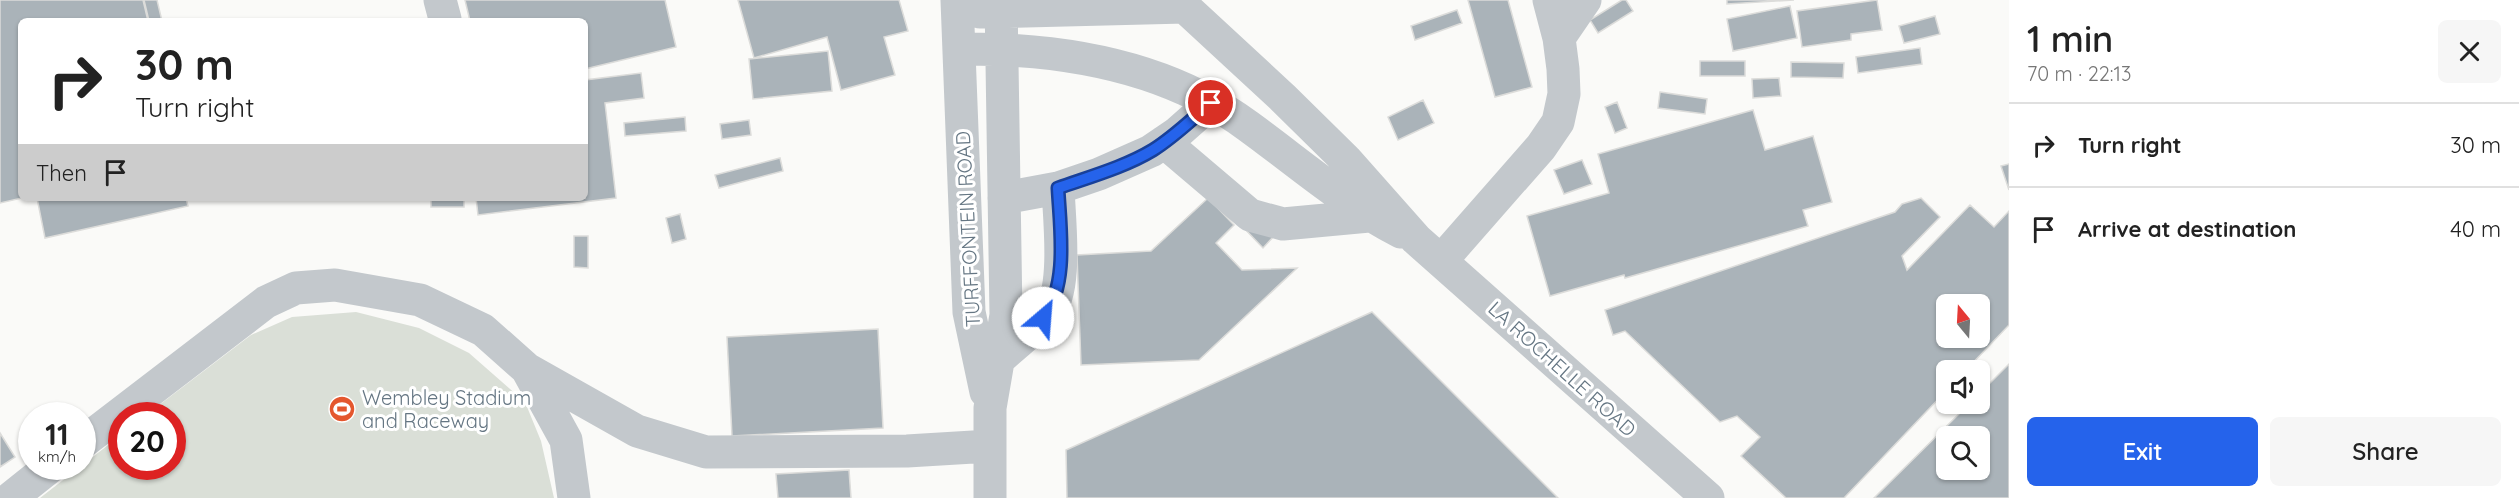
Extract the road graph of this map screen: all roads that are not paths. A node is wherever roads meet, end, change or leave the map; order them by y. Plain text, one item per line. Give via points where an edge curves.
1 (1549, 0) edge
2 (1585, 0) edge
3 (1181, 4) edge
4 (957, 6) edge
5 (1001, 6) edge
6 (1559, 38) junction
7 (960, 48) junction
8 (1002, 48) junction
9 (1211, 103) junction
10 (1164, 142) junction
11 (1058, 188) junction
12 (1004, 198) junction
13 (1369, 216) junction
14 (1416, 240) junction
15 (1441, 261) junction
16 (998, 360) junction
17 (527, 369) junction
18 (990, 408) junction
19 (96, 431) edge
20 (990, 446) junction
21 (34, 480) edge
22 (11, 498) edge
23 (574, 498) edge
24 (990, 498) edge
25 (1708, 498) edge

1 - 6 street
2 - 6 street
3 - 5 street
3 - 14 street via 1346,160
4 - 5 street
4 - 7 street, TURFFONTEIN ROAD
5 - 8 street, TURFFONTEIN ROAD
6 - 15 street via 1564,94 1558,122 1541,147
7 - 8 street
7 - 18 street, TURFFONTEIN ROAD via 969,312
8 - 9 street via 1137,70
8 - 12 street, TURFFONTEIN ROAD
9 - 10 street
9 - 13 street via 1247,125
10 - 11 street via 1099,174
10 - 13 street via 1250,214 1283,224
11 - 12 street
11 - 16 street via 1061,246 1053,306
12 - 16 street, TURFFONTEIN ROAD via 1006,315
13 - 14 street
14 - 15 street, LA ROCHELLE ROAD
15 - 25 street, LA ROCHELLE ROAD
16 - 18 street, TURFFONTEIN ROAD
17 - 19 street via 483,330 420,300 335,285 296,288 267,302
17 - 20 street via 637,431 706,452 907,451
17 - 23 street via 566,440
18 - 20 street, TURFFONTEIN ROAD
20 - 24 street, TURFFONTEIN ROAD
21 - 22 street

